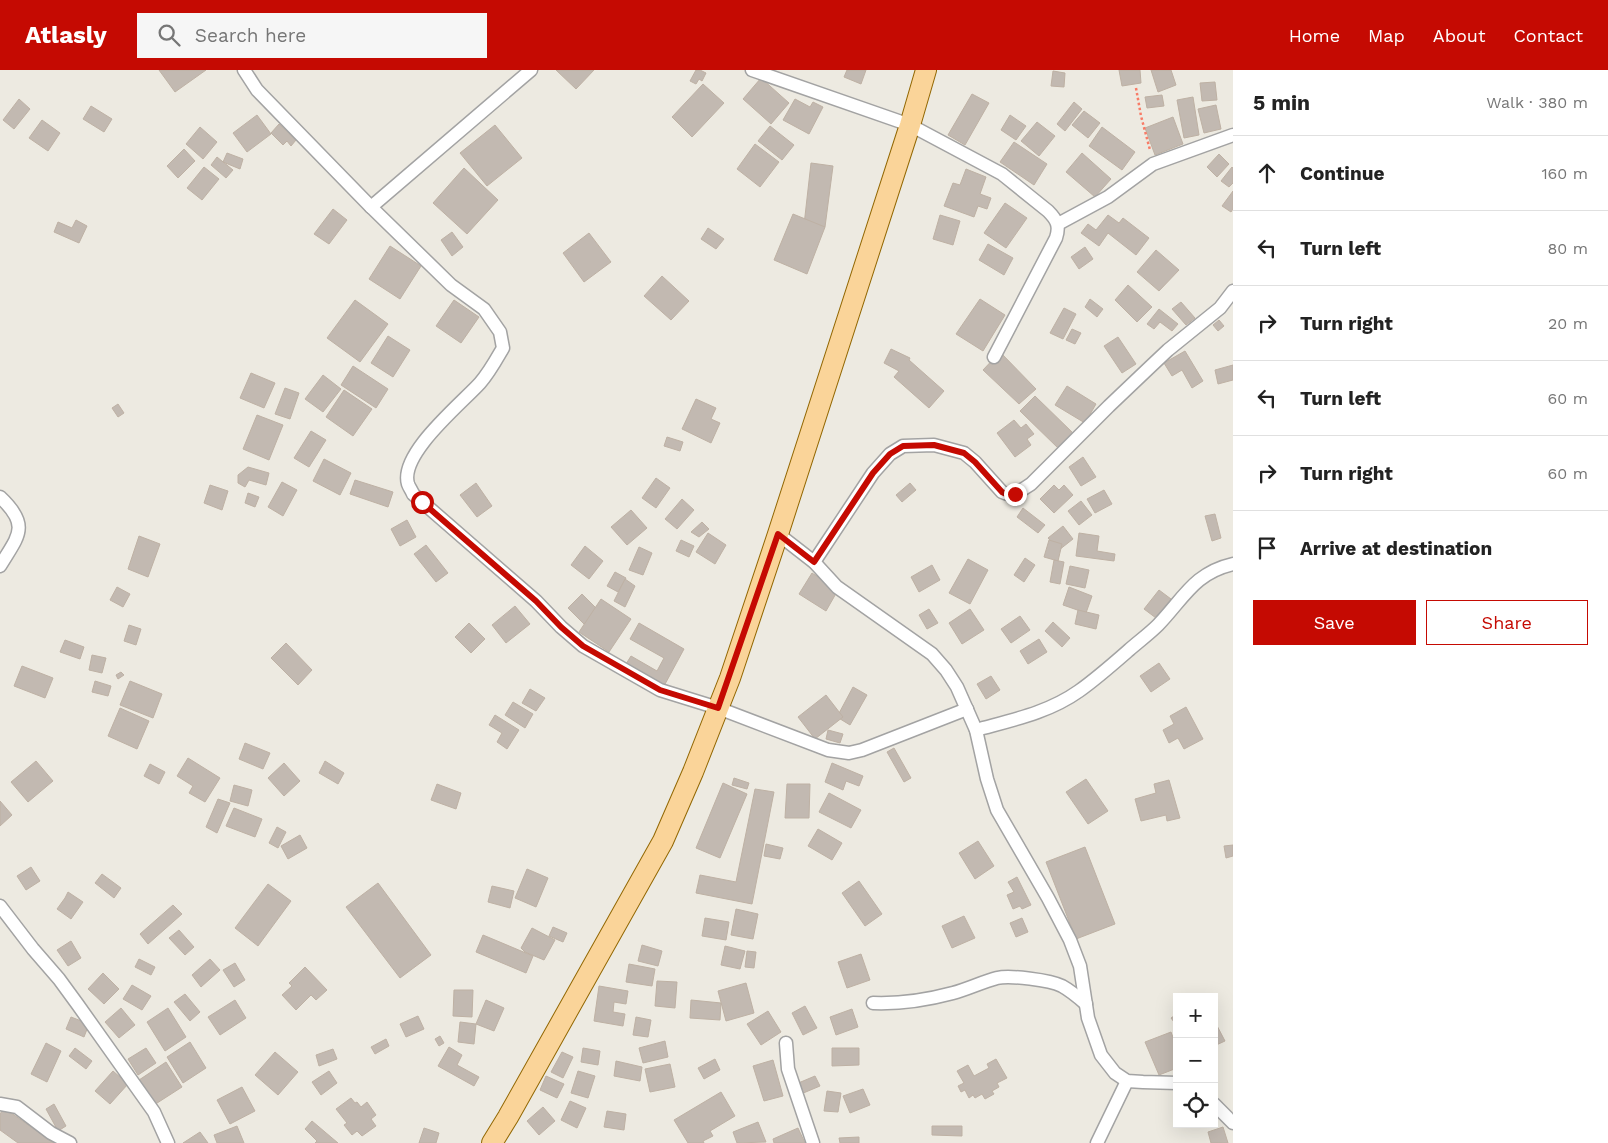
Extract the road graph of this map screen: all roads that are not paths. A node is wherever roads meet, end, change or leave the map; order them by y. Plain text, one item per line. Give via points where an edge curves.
1 (244, 70) edge
2 (531, 70) edge
3 (752, 70) edge
4 (926, 70) edge
5 (910, 125) junction
6 (1233, 135) edge
7 (371, 207) junction
8 (1058, 224) junction
9 (1233, 291) edge
10 (1227, 307) edge
11 (994, 357) dead end
12 (0, 497) edge
13 (778, 534) junction
14 (814, 562) junction
15 (1233, 564) edge
16 (0, 566) edge
17 (718, 708) junction
18 (967, 709) junction
19 (976, 730) junction
20 (0, 906) edge
21 (873, 1003) dead end
22 (1086, 1004) junction
23 (786, 1043) dead end
24 (1127, 1081) junction
25 (1173, 1082) edge
26 (0, 1104) edge
27 (1218, 1108) edge
28 (1233, 1123) edge
29 (70, 1143) edge
30 (168, 1143) edge
31 (492, 1143) edge
32 (813, 1143) edge
33 (1096, 1143) edge

1 - 7 street via 257,90
2 - 7 street
3 - 5 street
4 - 5 main road
5 - 8 street via 1002,174 1048,211
5 - 13 main road
6 - 8 street via 1153,164 1108,197
7 - 17 street via 452,285 484,309 500,332 503,348 479,384 439,424 410,463 407,483 413,494 583,646 660,690
8 - 11 street via 1056,238
9 - 10 street
10 - 14 street via 1168,350 1031,484 1015,494 1002,492 964,453 934,445 903,446 890,454 873,473
12 - 16 street via 18,521 19,534
13 - 14 street
13 - 17 main road
14 - 18 street via 837,587 932,654 957,687
15 - 19 street via 1206,574 1195,583 1157,625 1079,691 1037,714
17 - 18 street via 828,750 849,753
17 - 31 main road via 663,841
18 - 19 street
19 - 22 street via 997,810 1070,940 1080,966
20 - 30 street via 59,979 154,1112
21 - 22 street via 910,1002 1014,976 1059,984
22 - 24 street via 1101,1055 1115,1073
23 - 32 street via 788,1069
24 - 25 street
24 - 33 street
26 - 29 street via 17,1107
27 - 28 street

